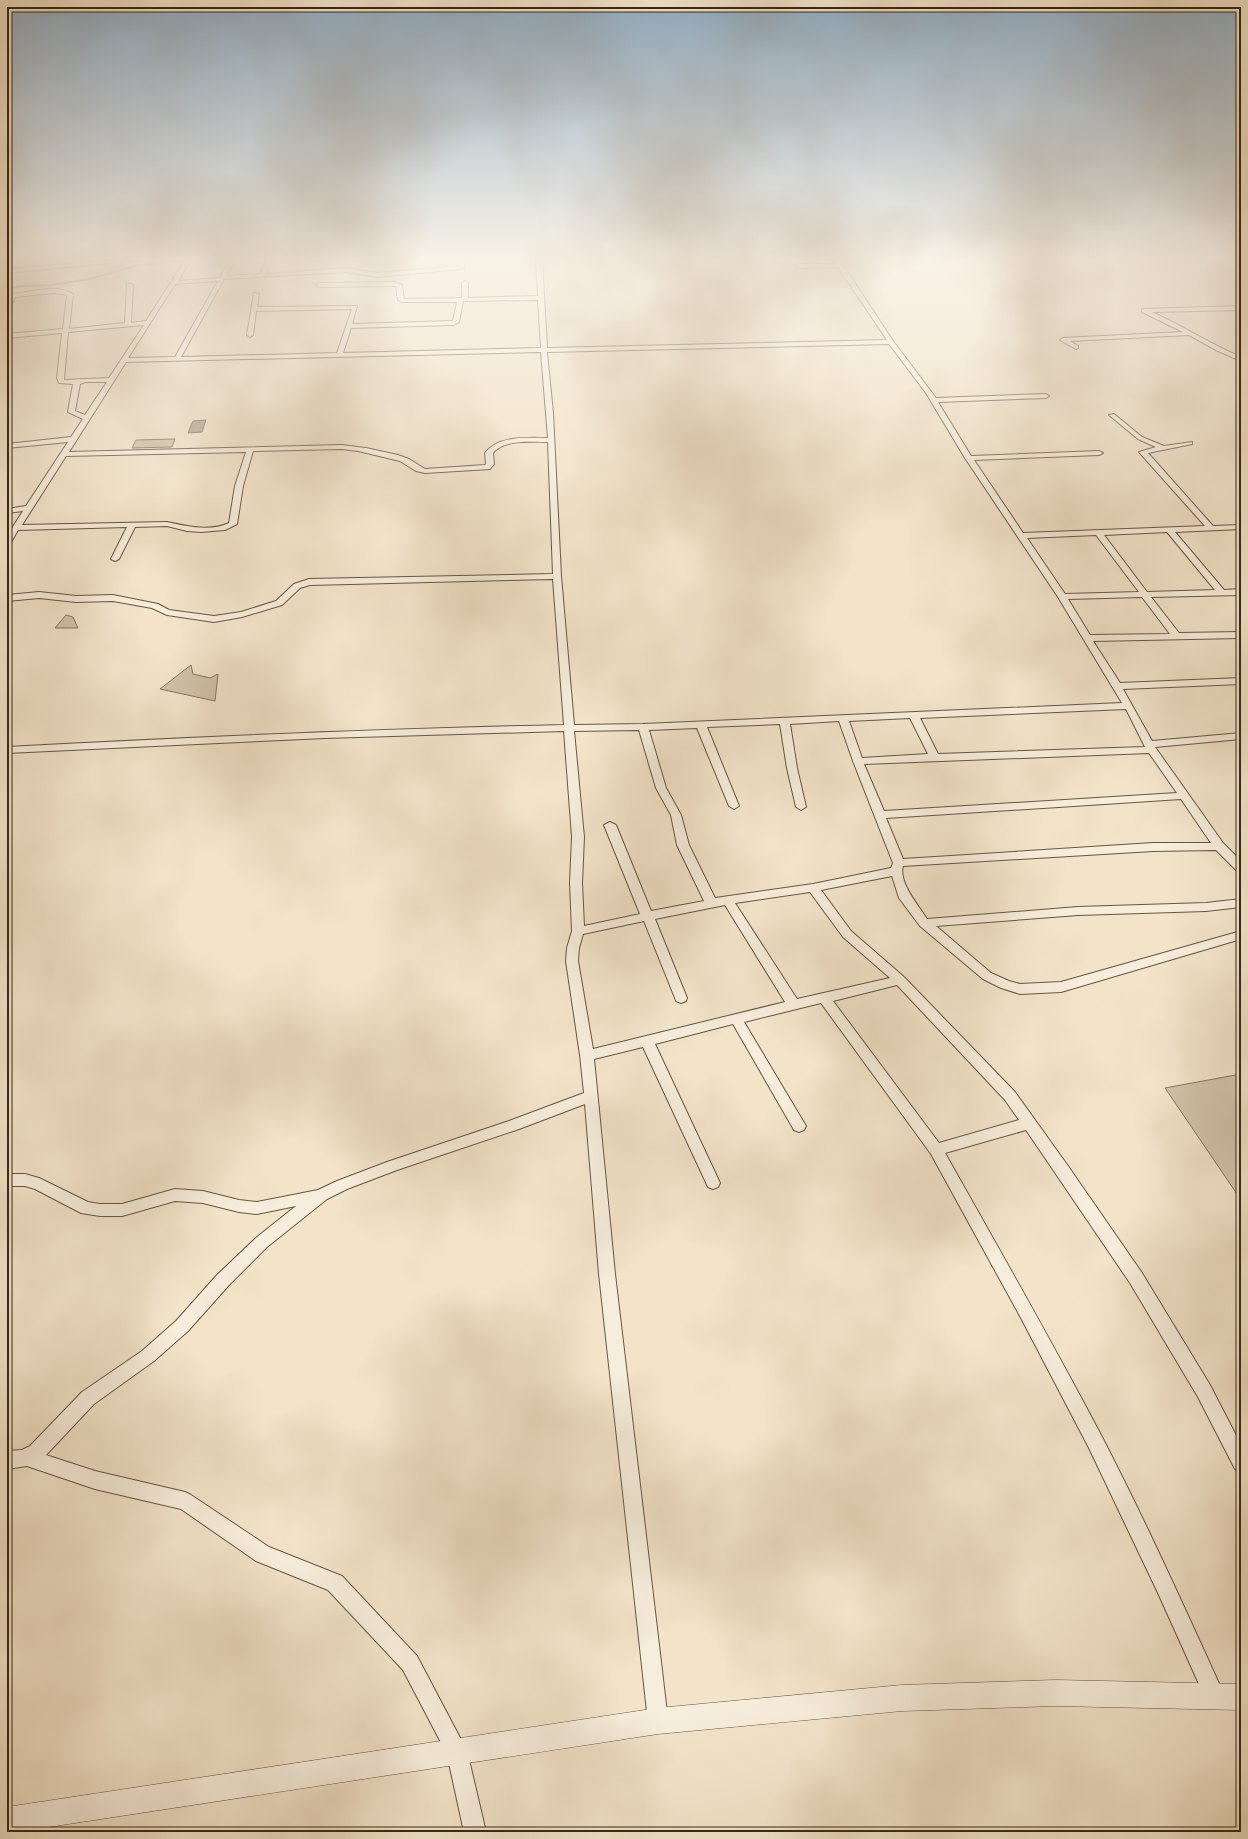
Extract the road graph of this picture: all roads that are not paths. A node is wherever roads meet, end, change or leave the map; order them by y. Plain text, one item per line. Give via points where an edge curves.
1 (65, 345) edge
2 (134, 345) edge
3 (185, 345) edge
4 (342, 345) edge
5 (544, 345) edge
6 (769, 345) edge
7 (893, 345) edge
8 (1071, 345) edge
9 (1211, 345) edge
10 (1076, 348) dead end
11 (544, 350) junction
12 (339, 355) junction
13 (177, 359) junction
14 (1241, 359) edge
15 (124, 360) junction
16 (112, 380) junction
17 (78, 382) junction
18 (1046, 396) dead end
19 (935, 400) junction
20 (1112, 415) dead end
21 (87, 418) junction
22 (73, 439) junction
23 (551, 440) junction
24 (1190, 443) dead end
25 (7, 446) edge
26 (1164, 448) junction
27 (250, 449) junction
28 (64, 454) junction
29 (1099, 454) dead end
30 (969, 458) junction
31 (29, 508) junction
32 (7, 510) edge
33 (132, 525) junction
34 (16, 528) junction
35 (1211, 528) junction
36 (1241, 528) edge
37 (1169, 530) junction
38 (1098, 532) junction
39 (1020, 536) junction
40 (7, 542) edge
41 (115, 559) dead end
42 (557, 576) junction
43 (1221, 592) junction
44 (1241, 592) edge
45 (1147, 595) junction
46 (1062, 597) junction
47 (7, 598) edge
48 (1241, 635) edge
49 (1177, 637) junction
50 (1088, 638) junction
51 (1241, 681) edge
52 (1117, 686) junction
53 (1129, 706) junction
54 (914, 716) junction
55 (843, 718) junction
56 (784, 720) junction
57 (701, 724) junction
58 (643, 727) junction
59 (569, 728) junction
60 (1241, 736) edge
61 (1150, 747) junction
62 (7, 750) edge
63 (934, 757) junction
64 (858, 761) junction
65 (1184, 796) junction
66 (734, 806) dead end
67 (802, 807) dead end
68 (881, 815) junction
69 (610, 825) dead end
70 (1219, 846) junction
71 (897, 867) junction
72 (1241, 868) edge
73 (813, 888) junction
74 (728, 901) junction
75 (711, 903) junction
76 (1241, 903) edge
77 (647, 916) junction
78 (924, 923) junction
79 (578, 931) junction
80 (1241, 935) edge
81 (900, 980) junction
82 (681, 998) dead end
83 (824, 999) junction
84 (794, 1005) junction
85 (736, 1019) junction
86 (647, 1042) junction
87 (587, 1055) junction
88 (591, 1096) junction
89 (1029, 1122) junction
90 (798, 1126) dead end
91 (936, 1150) junction
92 (7, 1180) edge
93 (713, 1183) dead end
94 (322, 1195) junction
95 (29, 1458) junction
96 (7, 1460) edge
97 (1241, 1463) edge
98 (1215, 1697) junction
99 (1241, 1698) edge
100 (658, 1721) junction
101 (457, 1750) junction
102 (7, 1820) edge
103 (475, 1832) edge

1 - 17 street via 61,382
2 - 15 street
3 - 13 street
4 - 12 street
5 - 11 street
6 - 11 street
7 - 19 street
8 - 10 street
9 - 14 street
11 - 12 street
11 - 23 street
12 - 13 street
13 - 15 street
15 - 16 street
16 - 17 street
16 - 21 street
17 - 21 street via 71,412
18 - 19 street
19 - 30 street
20 - 26 street via 1140,438
21 - 22 street
22 - 25 street
22 - 28 street
23 - 27 street via 521,440 495,446 489,453 490,464 486,467 425,471 416,469 408,461 383,452 350,447
23 - 42 street
24 - 26 street
26 - 35 street via 1143,452
27 - 28 street
27 - 33 street via 231,526 201,530 171,525
28 - 31 street
29 - 30 street
30 - 39 street
31 - 32 street
31 - 34 street
33 - 34 street
33 - 41 street
34 - 40 street
35 - 36 street
35 - 37 street
37 - 38 street
37 - 43 street
38 - 39 street
38 - 45 street
39 - 46 street
42 - 47 street via 309,582 297,586 279,603 214,619 166,612 155,606 113,598 76,599 39,595
42 - 59 street
43 - 44 street
43 - 45 street
45 - 46 street
45 - 49 street
46 - 50 street
48 - 49 street
49 - 50 street
50 - 52 street
51 - 52 street
52 - 53 street
53 - 54 street
53 - 61 street
54 - 55 street
54 - 63 street
55 - 56 street
55 - 64 street
56 - 57 street
56 - 67 street
57 - 58 street
57 - 66 street
58 - 59 street
58 - 75 street via 661,788 676,815 683,845
59 - 62 street
59 - 79 street via 578,837
60 - 61 street
61 - 63 street
61 - 65 street
63 - 64 street
64 - 68 street
65 - 68 street
65 - 70 street
68 - 71 street
69 - 77 street
70 - 71 street via 1153,847
70 - 72 street
71 - 73 street
71 - 78 street via 905,898
73 - 74 street
73 - 81 street via 847,934
74 - 75 street
74 - 84 street
75 - 77 street
76 - 78 street via 1206,907 1078,911
77 - 79 street
77 - 82 street
78 - 80 street via 987,976 1020,990 1061,987
79 - 87 street via 572,961
81 - 83 street
81 - 89 street via 1010,1096
83 - 84 street
83 - 91 street
84 - 85 street
85 - 86 street
85 - 90 street
86 - 87 street
86 - 93 street
87 - 88 street
88 - 94 street via 379,1171
88 - 100 street via 607,1274
89 - 91 street
89 - 97 street via 1136,1278 1204,1391
91 - 98 street via 1095,1442 1165,1586
92 - 94 street via 24,1180 39,1184 86,1208 100,1210 122,1210 171,1196 203,1197 257,1208
94 - 95 street via 262,1242 223,1280 182,1326 148,1356 88,1398
95 - 96 street
95 - 101 street via 95,1480 185,1502 263,1554 335,1583 410,1663
98 - 99 street
98 - 100 street via 1056,1693 902,1698
100 - 101 street
101 - 102 street
101 - 103 street

